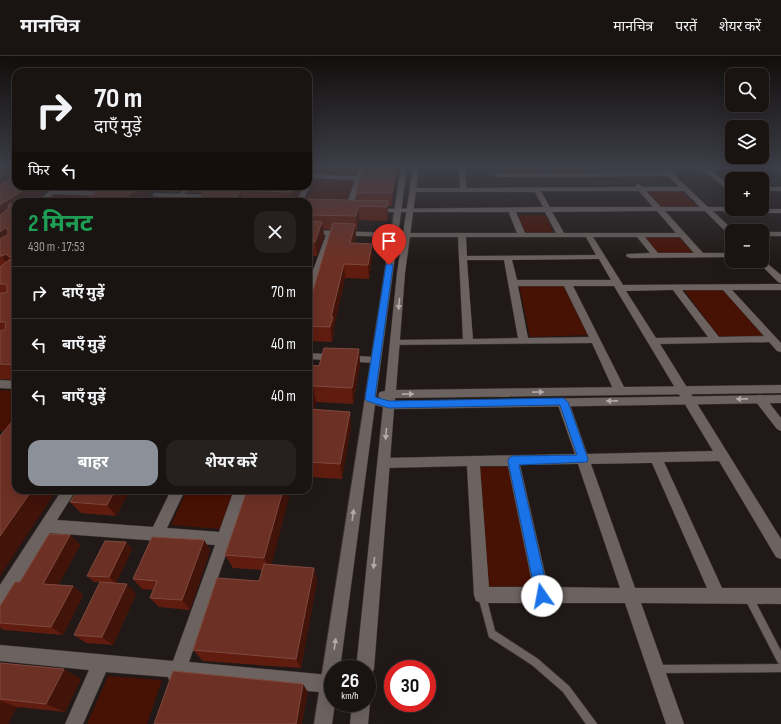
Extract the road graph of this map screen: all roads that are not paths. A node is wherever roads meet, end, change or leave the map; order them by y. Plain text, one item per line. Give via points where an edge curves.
1 (354, 199) edge
2 (405, 199) edge
3 (410, 199) edge
4 (542, 199) edge
5 (650, 199) edge
6 (696, 199) edge
7 (769, 208) edge
8 (725, 209) edge
9 (781, 209) edge
10 (340, 210) edge
11 (369, 210) edge
12 (660, 210) junction
13 (708, 210) junction
14 (406, 211) junction
15 (548, 211) junction
16 (513, 212) junction
17 (725, 226) edge
18 (312, 232) edge
19 (330, 233) junction
20 (769, 234) edge
21 (781, 234) edge
22 (394, 235) junction
23 (407, 235) junction
24 (462, 235) junction
25 (522, 235) junction
26 (561, 235) junction
27 (588, 235) junction
28 (639, 235) junction
29 (682, 235) junction
30 (630, 256) dead end
31 (656, 256) junction
32 (701, 256) junction
33 (725, 256) edge
34 (602, 257) junction
35 (463, 258) junction
36 (508, 258) junction
37 (312, 262) edge
38 (320, 262) junction
39 (768, 268) edge
40 (781, 280) edge
41 (513, 283) junction
42 (567, 283) junction
43 (312, 285) edge
44 (619, 285) junction
45 (781, 286) edge
46 (675, 287) junction
47 (725, 287) junction
48 (772, 339) junction
49 (594, 340) junction
50 (716, 340) junction
51 (524, 341) junction
52 (652, 341) junction
53 (468, 342) junction
54 (395, 343) junction
55 (781, 349) edge
56 (312, 356) edge
57 (376, 360) junction
58 (0, 384) edge
59 (12, 385) edge
60 (781, 389) edge
61 (620, 391) junction
62 (685, 395) junction
63 (370, 399) junction
64 (390, 399) junction
65 (760, 399) junction
66 (781, 399) edge
67 (563, 402) junction
68 (781, 426) edge
69 (722, 456) junction
70 (656, 458) junction
71 (583, 459) junction
72 (473, 461) junction
73 (513, 461) junction
74 (384, 463) junction
75 (66, 494) edge
76 (176, 494) edge
77 (240, 494) edge
78 (46, 526) junction
79 (157, 534) junction
80 (777, 538) edge
81 (224, 539) junction
82 (781, 552) edge
83 (482, 595) junction
84 (542, 596) junction
85 (630, 596) junction
86 (718, 596) junction
87 (748, 596) junction
88 (781, 596) edge
89 (0, 599) edge
90 (0, 653) edge
91 (332, 660) edge
92 (365, 660) edge
93 (781, 660) edge
94 (101, 663) junction
95 (781, 668) edge
96 (656, 669) junction
97 (178, 670) junction
98 (324, 684) edge
99 (171, 690) edge
100 (325, 712) edge
101 (360, 712) edge
102 (74, 724) edge
103 (323, 724) edge
104 (359, 724) edge
105 (592, 724) edge
106 (675, 724) edge

1 - 10 street via 352,210
2 - 14 street
3 - 14 street
4 - 15 street
5 - 12 street
6 - 13 street
7 - 9 street
8 - 13 street
9 - 13 street
11 - 14 street
12 - 13 street
12 - 15 street
12 - 29 street
13 - 17 street
14 - 15 street
14 - 16 street
14 - 22 street
14 - 23 street
15 - 16 street
15 - 26 street
16 - 25 street
18 - 19 street
19 - 22 street
19 - 38 street
20 - 21 street
22 - 57 street
23 - 24 street
23 -> 54 street
24 - 25 street
24 - 35 street
25 - 26 street
26 - 27 street
27 - 28 street
27 - 34 street
28 - 29 street
28 - 31 street
29 - 32 street
30 - 31 street
31 - 32 street
32 - 33 street
34 - 36 street
34 - 44 street
35 - 36 street
35 - 53 street
36 - 41 street
37 - 38 street
38 - 43 street
39 - 40 street
41 - 42 street
41 - 51 street
42 - 44 street
42 - 49 street
44 - 46 street
44 - 52 street
45 - 47 street
46 - 47 street
46 - 50 street
47 - 48 street
48 - 50 street
48 - 55 street
49 - 51 street
49 - 61 street
50 - 52 street
51 - 53 street
52 - 62 street
53 - 54 street
54 - 64 street
56 - 57 street
57 - 63 street
58 - 59 street
60 - 62 street
61 - 62 street
64 -> 61 street
65 -> 62 street
62 -> 67 street
62 - 69 street
63 - 64 street
91 -> 63 street
64 - 67 street
64 -> 74 street
65 - 66 street
65 - 68 street
67 - 71 street
69 - 70 street
69 - 80 street
70 - 71 street
70 - 86 street
71 - 73 street
71 - 85 street
72 - 73 street
72 - 74 street
72 - 83 street
73 - 84 street
74 -> 92 street
75 - 78 street
76 - 79 street
77 - 81 street
78 - 79 street
78 - 89 street
79 - 81 street
80 - 82 street
81 - 97 street
83 - 84 street
83 - 105 lane via 492,634 535,662 566,689
84 - 85 street
85 - 86 street
85 - 96 street
86 - 87 street
87 - 88 street
87 - 93 lane
90 - 94 street
94 - 97 street
94 - 102 street
95 - 96 lane
96 - 106 street
97 - 98 street
97 - 99 street
100 - 103 street
101 - 104 street

